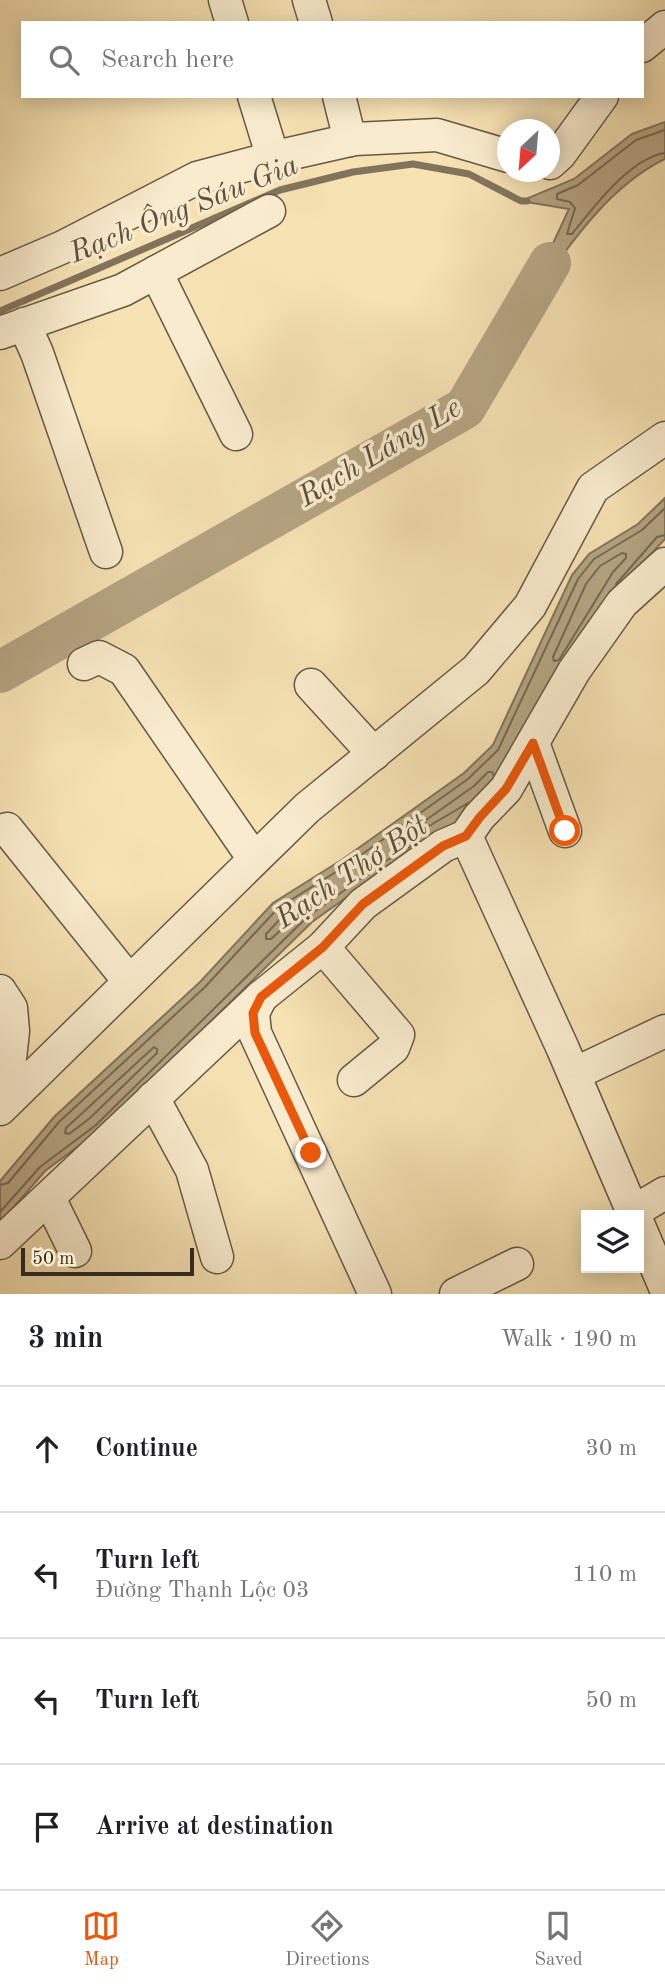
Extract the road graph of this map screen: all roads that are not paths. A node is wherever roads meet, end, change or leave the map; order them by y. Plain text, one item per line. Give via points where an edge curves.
1 (225, 0) edge
2 (309, 0) edge
3 (231, 21) edge
4 (315, 21) edge
5 (665, 27) edge
6 (644, 44) edge
7 (255, 98) edge
8 (340, 98) edge
9 (601, 98) edge
10 (349, 140) junction
11 (497, 153) edge
12 (560, 154) edge
13 (273, 158) junction
14 (269, 211) dead end
15 (156, 272) junction
16 (0, 274) edge
17 (12, 328) edge
18 (236, 434) dead end
19 (665, 438) edge
20 (106, 552) dead end
21 (665, 564) edge
22 (84, 664) dead end
23 (311, 684) dead end
24 (533, 743) junction
25 (374, 754) junction
26 (8, 829) dead end
27 (565, 831) dead end
28 (466, 836) junction
29 (254, 859) junction
30 (323, 947) junction
31 (129, 981) junction
32 (0, 992) edge
33 (261, 997) junction
34 (665, 1031) edge
35 (573, 1074) junction
36 (354, 1080) dead end
37 (153, 1098) junction
38 (10, 1099) edge
39 (665, 1193) edge
40 (49, 1198) junction
41 (632, 1210) edge
42 (644, 1210) edge
43 (644, 1236) edge
44 (0, 1243) edge
45 (75, 1251) dead end
46 (217, 1257) dead end
47 (517, 1264) dead end
48 (663, 1274) edge
49 (375, 1294) edge
50 (456, 1294) edge

1 - 3 street
2 - 4 street
5 - 6 street
7 - 13 street
8 - 10 street
9 - 12 street
10 - 11 street via 437,135
10 - 13 street
13 - 16 street via 197,178
14 - 15 street
15 - 17 street via 124,290
15 - 18 street
17 - 20 street via 37,354
19 - 25 street via 593,488 530,606 476,670
21 - 24 street via 622,603 574,671
22 - 29 street via 99,657 124,670
23 - 25 street
24 - 27 street
24 - 28 street via 506,789
25 - 29 street
26 - 31 street
28 - 30 street via 443,846 363,904
28 - 35 street
29 - 31 street
30 - 33 street
30 - 36 street via 398,1035 393,1048
31 - 38 street
32 - 38 street via 11,1008
33 - 37 street
33 - 49 street via 253,1013 255,1033
34 - 35 street
35 - 41 street
37 - 40 street
37 - 46 street via 192,1170
39 - 42 street
40 - 44 street
40 - 45 street
43 - 48 street
47 - 50 street

